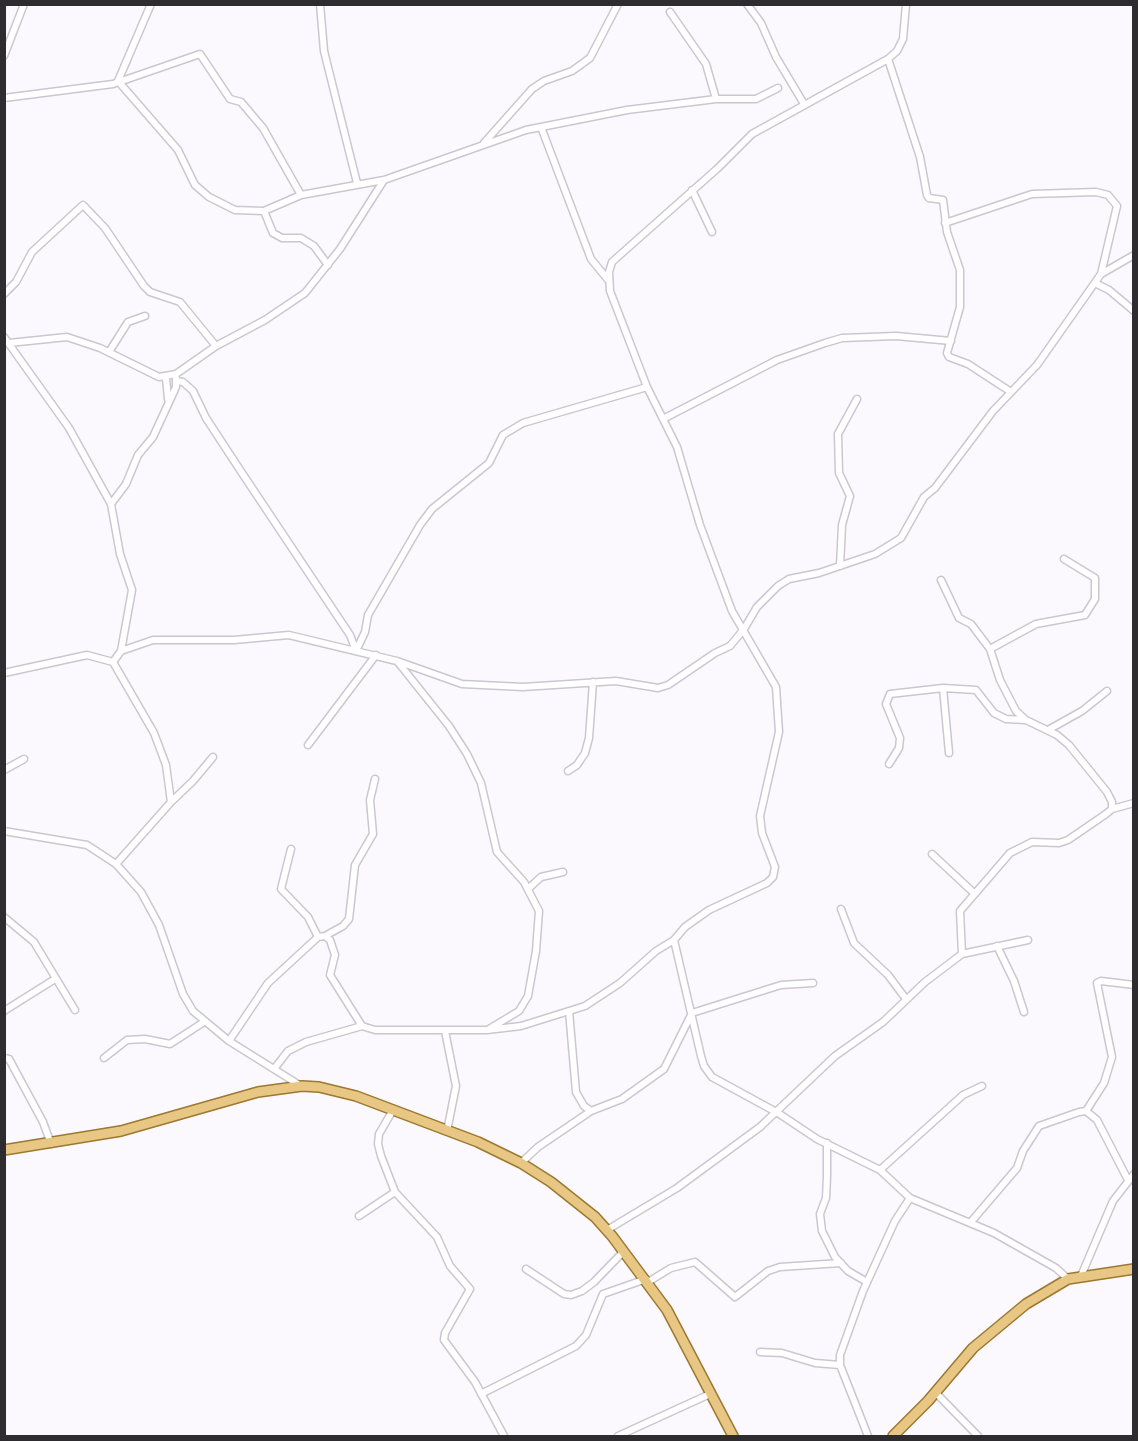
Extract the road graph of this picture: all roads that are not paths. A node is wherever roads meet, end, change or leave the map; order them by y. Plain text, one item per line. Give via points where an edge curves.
1 (24, 4) edge
2 (151, 4) edge
3 (320, 4) edge
4 (618, 4) edge
5 (747, 4) edge
6 (906, 4) edge
7 (670, 12) dead end
8 (4, 56) edge
9 (888, 58) junction
10 (118, 81) junction
11 (778, 88) dead end
12 (4, 98) edge
13 (716, 99) junction
14 (804, 104) junction
15 (541, 127) junction
16 (482, 146) junction
17 (384, 180) junction
18 (357, 183) junction
19 (692, 190) junction
20 (301, 195) junction
21 (264, 211) junction
22 (945, 223) junction
23 (712, 232) dead end
24 (1134, 255) edge
25 (328, 265) junction
26 (1101, 274) junction
27 (609, 281) junction
28 (1095, 283) junction
29 (4, 294) edge
30 (1134, 311) edge
31 (145, 316) dead end
32 (7, 340) edge
33 (951, 341) junction
34 (216, 346) junction
35 (109, 352) junction
36 (166, 378) junction
37 (176, 378) junction
38 (646, 387) junction
39 (1011, 392) junction
40 (857, 399) dead end
41 (168, 400) junction
42 (663, 419) junction
43 (111, 504) junction
44 (1064, 559) dead end
45 (840, 566) junction
46 (941, 580) dead end
47 (744, 629) junction
48 (990, 649) junction
49 (121, 651) junction
50 (356, 651) junction
51 (376, 655) junction
52 (397, 661) junction
53 (113, 662) junction
54 (4, 674) edge
55 (593, 682) junction
56 (943, 688) junction
57 (1107, 691) dead end
58 (1026, 720) junction
59 (1048, 730) junction
60 (308, 745) dead end
61 (949, 753) dead end
62 (213, 757) dead end
63 (24, 759) dead end
64 (889, 764) dead end
65 (4, 770) edge
66 (568, 771) dead end
67 (375, 779) dead end
68 (171, 802) junction
69 (1134, 803) edge
70 (1112, 809) junction
71 (4, 831) edge
72 (291, 849) dead end
73 (932, 854) dead end
74 (116, 864) junction
75 (563, 872) dead end
76 (528, 889) junction
77 (975, 894) junction
78 (841, 909) dead end
79 (4, 916) edge
80 (322, 936) junction
81 (674, 940) junction
82 (1028, 940) dead end
83 (997, 946) junction
84 (962, 954) junction
85 (55, 979) junction
86 (813, 983) dead end
87 (1134, 985) edge
88 (906, 999) junction
89 (75, 1010) dead end
90 (4, 1011) edge
91 (570, 1011) junction
92 (1024, 1012) dead end
93 (692, 1013) junction
94 (204, 1022) junction
95 (362, 1026) junction
96 (487, 1030) junction
97 (445, 1031) junction
98 (229, 1041) junction
99 (4, 1058) edge
100 (104, 1058) dead end
101 (274, 1069) junction
102 (302, 1086) junction
103 (982, 1086) dead end
104 (393, 1110) junction
105 (591, 1111) junction
106 (1086, 1111) junction
107 (778, 1113) junction
108 (447, 1131) junction
109 (826, 1143) junction
110 (51, 1144) junction
111 (4, 1150) edge
112 (521, 1163) junction
113 (880, 1170) junction
114 (1131, 1177) edge
115 (395, 1192) junction
116 (910, 1198) junction
117 (359, 1216) dead end
118 (970, 1223) junction
119 (607, 1230) junction
120 (625, 1250) junction
121 (841, 1263) junction
122 (526, 1269) dead end
123 (1134, 1269) edge
124 (1081, 1276) junction
125 (1068, 1279) junction
126 (648, 1280) junction
127 (867, 1282) junction
128 (760, 1352) dead end
129 (840, 1365) junction
130 (935, 1392) junction
131 (481, 1394) junction
132 (710, 1394) junction
133 (504, 1437) edge
134 (618, 1437) edge
135 (732, 1437) edge
136 (868, 1437) edge
137 (893, 1437) edge
138 (978, 1437) edge

1 - 8 street
2 - 10 street
3 - 18 street via 324,51
4 - 16 street via 591,58 532,89
5 - 14 street via 767,33 776,57
6 - 9 street via 903,39
7 - 13 street via 706,64
9 - 14 street
9 - 22 street via 920,157 927,195 943,200
10 - 12 street via 62,93
10 - 20 street via 200,54 230,99 241,102 263,128
10 - 21 street via 178,150 195,185 236,210
11 - 13 street via 756,99
13 - 15 street via 627,110
14 - 19 street via 752,134
15 - 16 street
15 - 27 street via 591,259
16 - 17 street
17 - 18 street
17 - 25 street
18 - 20 street
19 - 23 street
19 - 27 street via 612,261
20 - 21 street
21 - 25 street via 273,233 282,238 301,238 314,246
22 - 26 street via 1032,194 1108,195 1117,206
22 - 33 street via 962,287
24 - 26 street
25 - 34 street via 305,293 288,306
26 - 28 street
27 - 38 street
28 - 30 street
28 - 39 street via 1062,332
29 - 34 street via 16,282 32,252 83,205 105,228 144,286 180,302
31 - 35 street via 128,322
32 - 35 street via 67,338
32 - 43 street via 69,428
33 - 39 street via 949,357 968,364
33 - 42 street via 897,336 842,338 777,360
34 - 37 street
35 - 36 street
36 - 37 street
36 - 41 street
37 - 41 street
37 - 50 street via 192,391 351,635
38 - 42 street
38 - 50 street via 523,423 503,435 489,463 432,509 420,525 368,615
39 - 45 street via 924,497 901,538 875,554
40 - 45 street via 838,434 839,473 850,496 842,525
41 - 43 street via 153,437 138,455 126,484
42 - 47 street via 677,447 732,611
43 - 49 street via 120,554 132,590
44 - 48 street via 1095,578 1095,598 1085,615 1036,624
45 - 47 street via 789,579 778,586 756,607
46 - 48 street via 959,618 972,624
47 - 55 street via 730,646 668,686
47 - 81 street via 776,687 778,732 760,816 762,833 776,867 767,883 709,910
48 - 58 street via 1009,700
49 - 50 street via 153,640 289,635
49 - 53 street
50 - 51 street
51 - 52 street
51 - 60 street
52 - 55 street via 462,684 523,687
52 - 76 street via 467,754 481,783 497,852
53 - 54 street via 87,655
53 - 68 street via 159,743
55 - 66 street via 585,753
56 - 58 street via 976,690 998,716
56 - 61 street
56 - 64 street via 887,697 886,704 900,738
57 - 59 street
58 - 59 street
59 - 70 street via 1068,745 1107,792
62 - 68 street
63 - 65 street
67 - 80 street via 370,800 373,834 355,865 349,919
68 - 74 street
69 - 70 street
70 - 77 street via 1068,840 1040,841 1010,854
71 - 74 street via 87,845
72 - 80 street via 281,889
73 - 77 street
74 - 94 street via 141,892 159,925 183,994
75 - 76 street via 540,877
76 - 96 street via 539,911 528,996 519,1011
77 - 84 street via 958,917
78 - 88 street via 854,943 888,975
79 - 85 street via 34,942
80 - 95 street via 330,940 335,955 330,975
80 - 98 street via 268,983
81 - 91 street via 611,989
81 - 93 street
82 - 83 street
83 - 84 street
83 - 92 street
84 - 88 street
85 - 89 street
85 - 90 street
86 - 93 street via 781,986
87 - 106 street via 1097,983 1112,1057 1104,1083
88 - 107 street via 883,1022 835,1056
91 - 96 street via 521,1026
91 - 105 street via 576,1092
93 - 105 street via 664,1069 621,1099
93 - 107 street via 704,1066 712,1077
94 - 98 street
94 - 100 street via 170,1044 127,1040
95 - 97 street via 375,1030
95 - 101 street via 306,1042 288,1051
96 - 97 street
97 - 108 street via 456,1086
98 - 101 street
99 - 110 street via 9,1059
101 - 102 street
102 - 104 main road via 336,1091
102 - 110 main road via 258,1092 122,1131
103 - 113 street via 963,1095
104 - 108 main road
104 - 115 street via 379,1134 378,1144
105 - 112 street
106 - 114 street via 1100,1126
106 - 118 street via 1039,1126 1017,1168
107 - 109 street
107 - 119 street via 676,1188
108 - 112 main road
109 - 113 street
109 - 121 street via 822,1231
110 - 111 main road
112 - 119 main road via 575,1200
113 - 116 street
114 - 124 street via 1113,1201
115 - 117 street
115 - 131 street via 440,1241 450,1266 470,1289 444,1340
116 - 118 street
116 - 127 street
118 - 125 street via 1029,1251
119 - 120 main road
120 - 122 street via 594,1282 571,1294 564,1294
120 - 126 main road
121 - 126 street via 780,1267 768,1271 735,1297 695,1262
121 - 127 street
123 - 124 main road
124 - 125 main road
125 - 130 main road via 989,1332
126 - 131 street via 603,1294 586,1335 576,1346
126 - 132 main road
127 - 129 street via 852,1317
128 - 129 street
129 - 136 street
130 - 137 main road
130 - 138 street
131 - 133 street
132 - 134 street
132 - 135 main road

